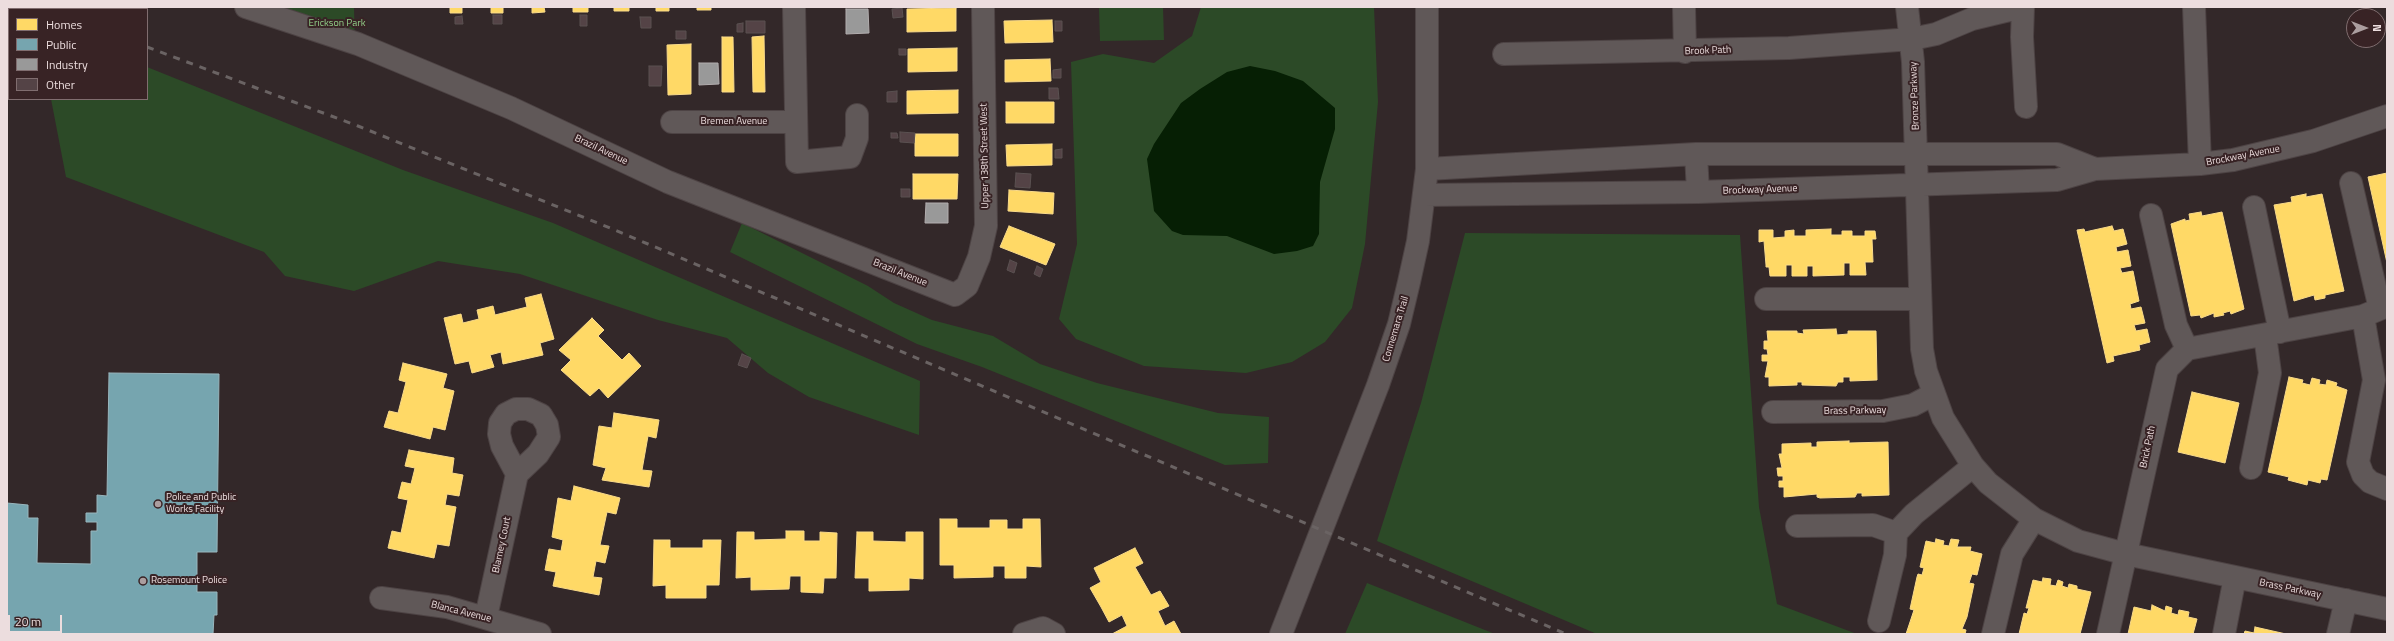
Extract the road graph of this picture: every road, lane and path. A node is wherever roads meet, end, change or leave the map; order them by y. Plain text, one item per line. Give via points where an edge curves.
1 (246, 7) edge
2 (794, 7) edge
3 (982, 7) edge
4 (1427, 7) edge
5 (1684, 7) edge
6 (1907, 7) edge
7 (2022, 7) edge
8 (2194, 7) edge
9 (1912, 38) junction
10 (1685, 52) junction
11 (1504, 54) dead end
12 (2026, 107) dead end
13 (857, 116) dead end
14 (2387, 116) edge
15 (672, 122) dead end
16 (796, 122) junction
17 (1696, 154) junction
18 (1917, 155) junction
19 (2200, 164) junction
20 (1427, 169) junction
21 (2095, 169) junction
22 (2351, 183) dead end
23 (1917, 185) junction
24 (1698, 192) junction
25 (1424, 195) junction
26 (2254, 207) dead end
27 (2151, 215) dead end
28 (955, 295) joint
29 (1766, 300) dead end
30 (1919, 300) junction
31 (2377, 310) edge
32 (2273, 333) junction
33 (2187, 349) junction
34 (1934, 394) junction
35 (2380, 398) edge
36 (1773, 412) dead end
37 (1973, 466) junction
38 (2251, 468) dead end
39 (517, 474) dead end
40 (2387, 489) edge
41 (2034, 519) junction
42 (1797, 526) dead end
43 (1896, 533) junction
44 (2126, 554) junction
45 (2235, 577) junction
46 (381, 598) dead end
47 (2346, 600) junction
48 (2387, 609) edge
49 (486, 617) junction
50 (1879, 621) dead end
51 (540, 634) edge
52 (1024, 634) edge
53 (1054, 634) edge
54 (1281, 634) edge
55 (1993, 634) edge
56 (2108, 634) edge
57 (2224, 634) edge
58 (2338, 634) edge

1 - 28 street, Brazil Avenue via 358,44 511,108 668,182
2 - 16 street
3 - 28 street, Upper 138th Street West via 986,226 979,257 967,286
4 - 20 street, Connemara Trail
5 - 10 street
6 - 9 street, Bronze Parkway
7 - 9 street, Brook Path via 1972,19 1936,34
7 - 12 street
8 - 19 street
9 - 10 street, Brook Path via 1789,48
9 - 18 street, Bronze Parkway
10 - 11 street, Brook Path
13 - 16 street via 857,138 850,157 797,162
14 - 19 street, Brockway Avenue via 2313,142 2232,160
15 - 16 street, Bremen Avenue
17 - 18 street, Brockway Avenue
17 - 20 street, Brockway Avenue
17 - 24 street
18 - 21 street, Brockway Avenue via 2057,154
18 - 23 street, Bronze Parkway
19 - 21 street, Brockway Avenue
20 - 25 street, Connemara Trail
21 - 23 street, Brockway Avenue via 2057,180
22 - 31 street
23 - 24 street, Brockway Avenue
23 - 30 street, Brass Parkway
24 - 25 street, Brockway Avenue
25 - 54 street, Connemara Trail via 1418,241 1399,324 1378,385
26 - 32 street
27 - 33 street via 2176,325
29 - 30 street
30 - 34 street, Brass Parkway via 1922,349
31 - 32 street
31 - 35 street via 2373,368
32 - 33 street
32 - 38 street via 2270,373
33 - 44 street, Brick Path via 2167,369 2162,382
34 - 36 street, Brass Parkway via 1913,405 1883,412
34 - 37 street, Brass Parkway via 1953,435
35 - 40 street via 2359,451 2358,462 2363,475 2370,482
37 - 41 street, Brass Parkway via 1988,483
37 - 43 street via 1914,514
39 - 49 street, Blarney Court
41 - 44 street, Brass Parkway via 2078,541
41 - 55 street via 2012,554
42 - 43 street via 1873,525
43 - 50 street via 1895,555
44 - 45 street, Brass Parkway
44 - 56 street
45 - 47 street, Brass Parkway
45 - 57 street
46 - 49 street, Blanca Avenue via 447,607
47 - 48 street, Brass Parkway
47 - 58 street
49 - 51 street, Blanca Avenue
52 - 53 street via 1042,628

